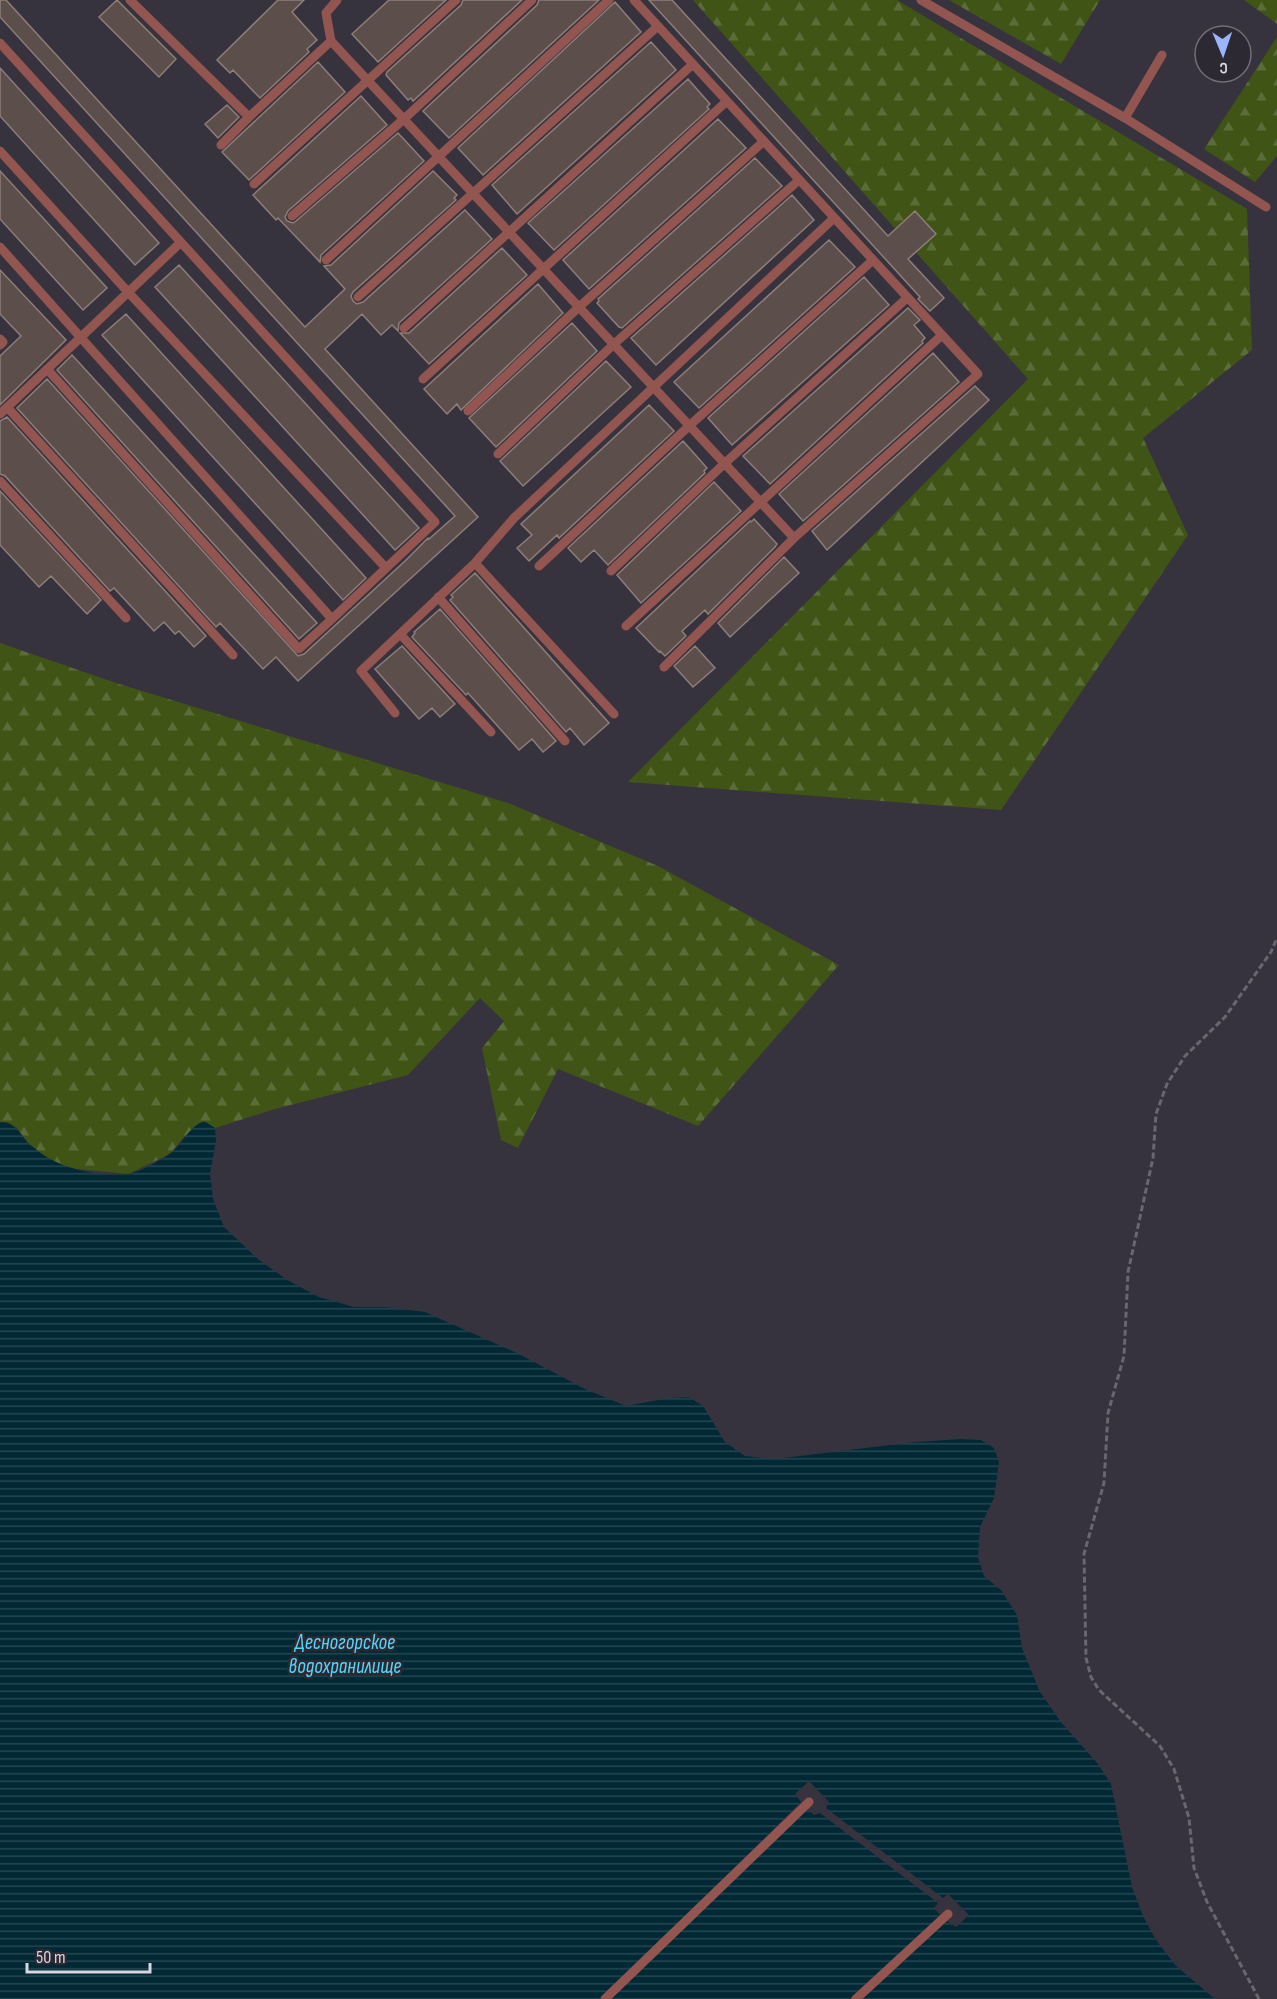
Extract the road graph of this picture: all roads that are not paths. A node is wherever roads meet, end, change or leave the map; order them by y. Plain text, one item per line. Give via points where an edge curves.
1 (130, 0) edge
2 (337, 0) edge
3 (456, 0) edge
4 (532, 0) edge
5 (609, 0) edge
6 (634, 0) edge
7 (921, 0) edge
8 (658, 26) junction
9 (332, 41) junction
10 (0, 44) edge
11 (1162, 55) dead end
12 (693, 64) junction
13 (368, 80) junction
14 (727, 101) junction
15 (249, 117) junction
16 (1125, 118) junction
17 (404, 119) junction
18 (764, 141) junction
19 (221, 145) dead end
20 (0, 151) edge
21 (438, 156) junction
22 (799, 180) junction
23 (254, 184) dead end
24 (472, 193) junction
25 (1266, 207) dead end
26 (292, 216) dead end
27 (834, 218) junction
28 (508, 231) junction
29 (180, 243) junction
30 (0, 247) edge
31 (326, 260) dead end
32 (873, 260) junction
33 (543, 269) junction
34 (128, 292) junction
35 (358, 297) dead end
36 (907, 298) junction
37 (579, 307) junction
38 (404, 328) dead end
39 (942, 335) junction
40 (80, 338) junction
41 (0, 339) edge
42 (614, 344) junction
43 (0, 345) edge
44 (47, 369) junction
45 (423, 379) dead end
46 (653, 387) junction
47 (4, 410) edge
48 (468, 411) dead end
49 (689, 426) junction
50 (498, 454) dead end
51 (724, 464) junction
52 (0, 481) edge
53 (761, 502) junction
54 (794, 538) junction
55 (475, 563) junction
56 (539, 566) dead end
57 (386, 568) junction
58 (611, 571) dead end
59 (438, 597) junction
60 (126, 618) dead end
61 (332, 619) junction
62 (626, 626) dead end
63 (400, 635) junction
64 (234, 655) dead end
65 (664, 667) dead end
66 (395, 713) dead end
67 (614, 714) dead end
68 (491, 732) dead end
69 (565, 741) dead end
70 (809, 1802) dead end
71 (948, 1914) dead end
72 (604, 1999) edge
73 (856, 1999) edge

1 - 15 lane
2 - 9 lane via 326,13
3 - 13 lane
4 - 17 lane
5 - 21 lane
6 - 8 lane
7 - 16 lane
8 - 12 lane
8 - 24 lane
9 - 13 lane
9 - 15 lane
10 - 29 lane
11 - 16 lane
12 - 14 lane
12 - 28 lane
13 - 17 lane
13 - 23 lane
14 - 18 lane
14 - 33 lane
15 - 19 lane
16 - 25 lane
17 - 21 lane
17 - 26 lane
18 - 22 lane
18 - 37 lane
20 - 34 lane
21 - 24 lane
21 - 31 lane
22 - 27 lane
22 - 42 lane
24 - 28 lane
24 - 35 lane
27 - 32 lane
27 - 46 lane
28 - 33 lane
28 - 38 lane
29 - 34 lane
29 - 57 lane via 435,522
30 - 40 lane
32 - 36 lane
32 - 49 lane
33 - 37 lane
33 - 45 lane
34 - 40 lane
34 - 57 lane
36 - 39 lane
36 - 51 lane
37 - 42 lane
37 - 48 lane
39 - 53 lane
39 - 54 lane via 978,374
40 - 44 lane
40 - 61 lane
41 - 43 lane
42 - 46 lane
42 - 50 lane
44 - 47 lane
44 - 61 lane via 299,649
46 - 49 lane
46 - 55 lane via 514,518
47 - 64 lane
49 - 51 lane
49 - 56 lane
51 - 53 lane
51 - 58 lane
52 - 60 lane
53 - 54 lane
53 - 62 lane
54 - 65 lane
55 - 59 lane
55 - 67 lane
57 - 61 lane
59 - 63 lane
59 - 69 lane
63 - 66 lane via 361,671
63 - 68 lane
70 - 72 lane
71 - 73 lane

